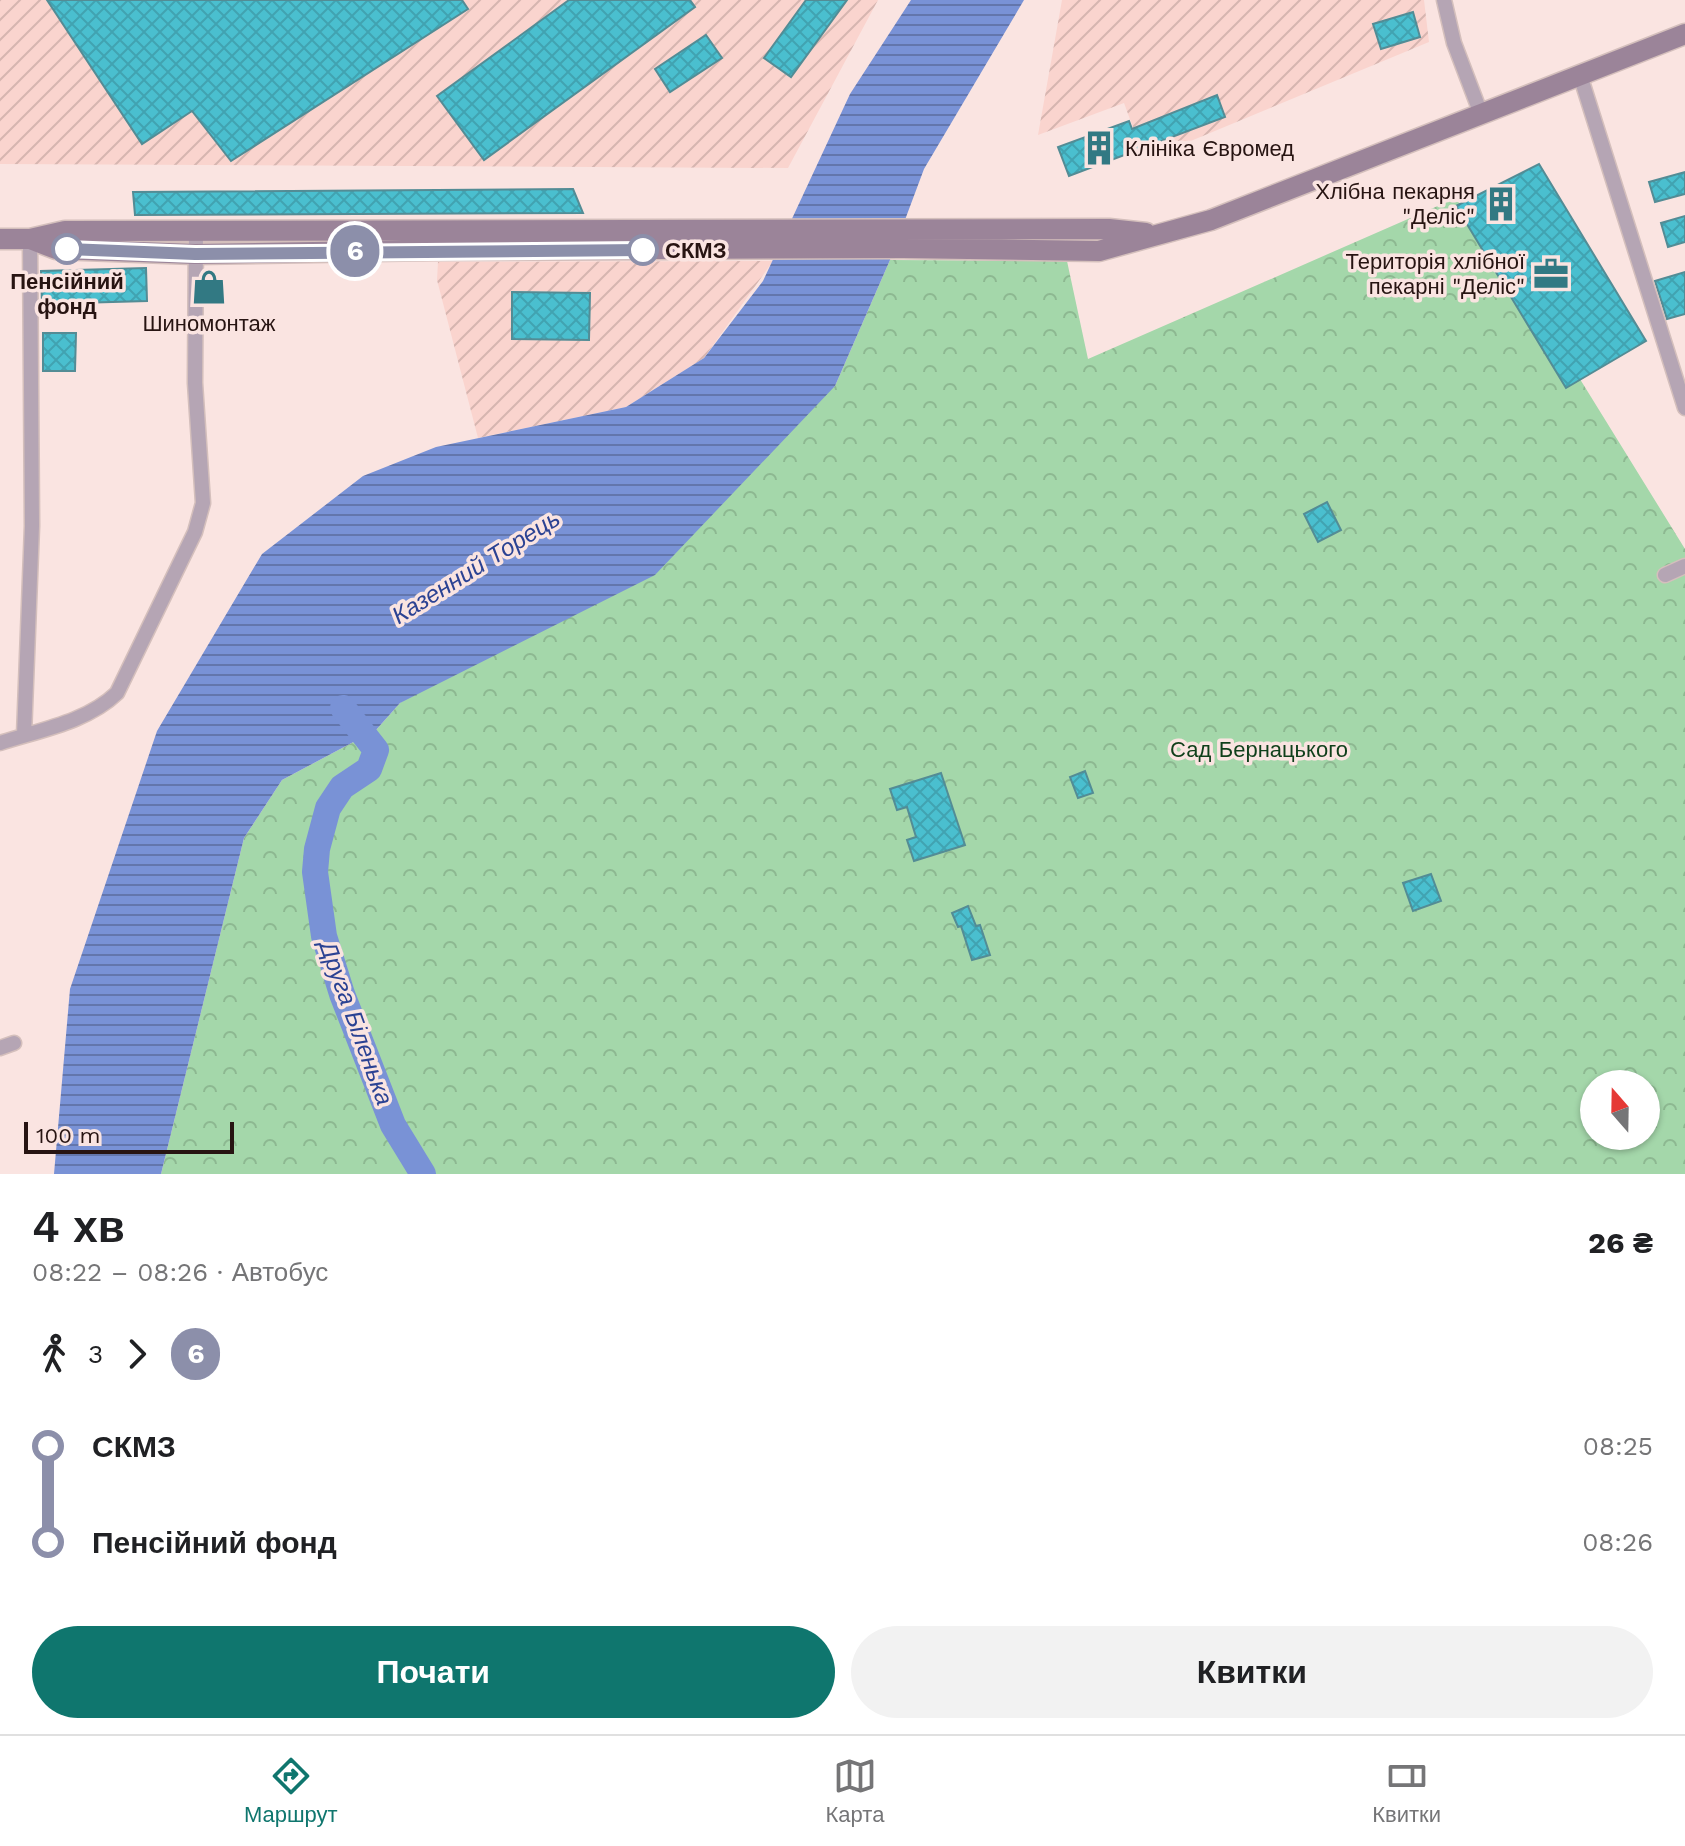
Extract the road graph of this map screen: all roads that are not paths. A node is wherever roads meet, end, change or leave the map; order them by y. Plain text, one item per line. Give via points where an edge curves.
1 (1444, 0) edge
2 (1685, 34) edge
3 (1580, 75) junction
4 (1481, 114) junction
5 (196, 232) junction
6 (1161, 234) junction
7 (3, 239) edge
8 (30, 239) junction
9 (742, 240) junction
10 (197, 254) junction
11 (1669, 359) junction
12 (1685, 365) edge
13 (1685, 408) edge
14 (1685, 566) edge
15 (1665, 575) dead end
16 (24, 735) junction
17 (0, 743) edge

1 - 4 street
2 - 3 main road
3 - 4 main road
3 - 11 street
4 - 6 main road via 1211,220
5 - 8 main road via 56,231
5 - 9 main road
5 - 10 street
6 - 9 main road via 924,229
6 - 9 main road via 1099,251
7 - 8 main road
8 - 10 main road via 56,249
8 - 16 street via 32,526
9 - 10 main road
10 - 16 street via 195,383 203,503 195,532 117,693 103,707
11 - 12 street
11 - 13 street
14 - 15 street
16 - 17 street

